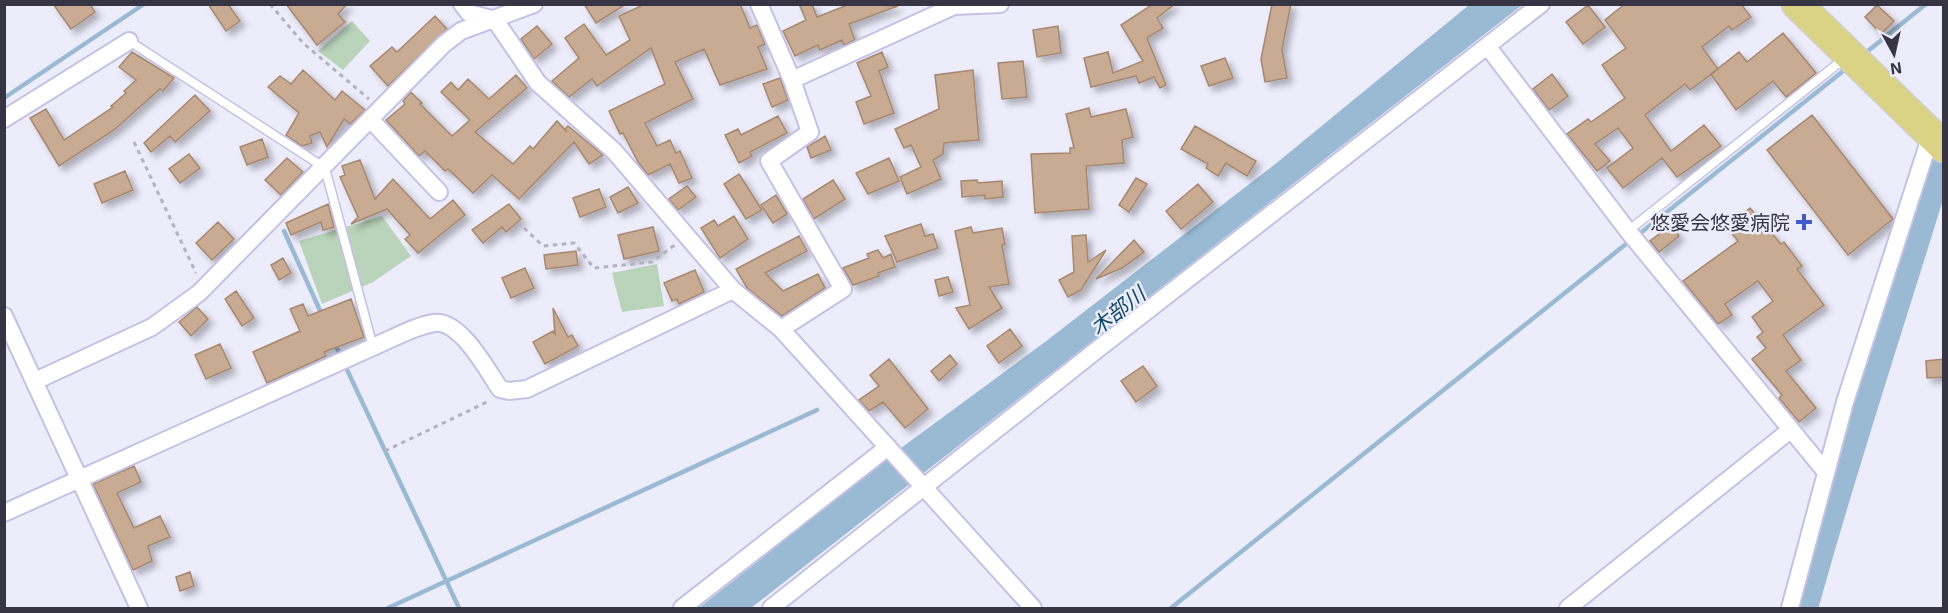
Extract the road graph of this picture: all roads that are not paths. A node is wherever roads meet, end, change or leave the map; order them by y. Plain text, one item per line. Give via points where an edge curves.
1 (462, 4) edge
2 (534, 4) edge
3 (759, 4) edge
4 (1000, 4) edge
5 (1541, 4) edge
6 (1797, 4) edge
7 (495, 20) junction
8 (129, 41) joint
9 (1488, 47) junction
10 (1848, 56) junction
11 (792, 80) junction
12 (375, 113) junction
13 (4, 119) edge
14 (1937, 141) edge
15 (325, 168) junction
16 (439, 192) dead end
17 (1628, 231) junction
18 (733, 290) junction
19 (4, 316) edge
20 (781, 329) junction
21 (373, 346) junction
22 (35, 381) junction
23 (1789, 431) junction
24 (888, 447) junction
25 (1825, 471) junction
26 (78, 479) junction
27 (924, 486) junction
28 (4, 513) edge
29 (139, 609) edge
30 (682, 609) edge
31 (771, 609) edge
32 (1033, 609) edge
33 (1568, 609) edge
34 (1790, 609) edge

1 - 7 street via 469,13
2 - 7 street
3 - 11 street
4 - 11 street via 954,6
5 - 9 street
6 - 10 highway
7 - 12 street via 461,31 444,44
7 - 18 street via 538,83 614,151
8 - 13 street
8 - 15 lane
9 - 17 street
9 - 27 street
10 - 14 highway
10 - 17 lane
11 - 20 street via 810,132 769,161 843,289
12 - 15 street
12 - 16 street
14 - 25 street
15 - 21 lane
15 - 22 street via 199,293 152,327
17 - 23 street
18 - 20 street
18 - 21 street via 527,389 500,389 466,340 449,324 434,323
19 - 22 street
20 - 24 street
21 - 26 street
22 - 26 street
23 - 25 street
23 - 33 street
24 - 27 street
24 - 30 street
25 - 34 street
26 - 28 street
26 - 29 street
27 - 31 street
27 - 32 street

